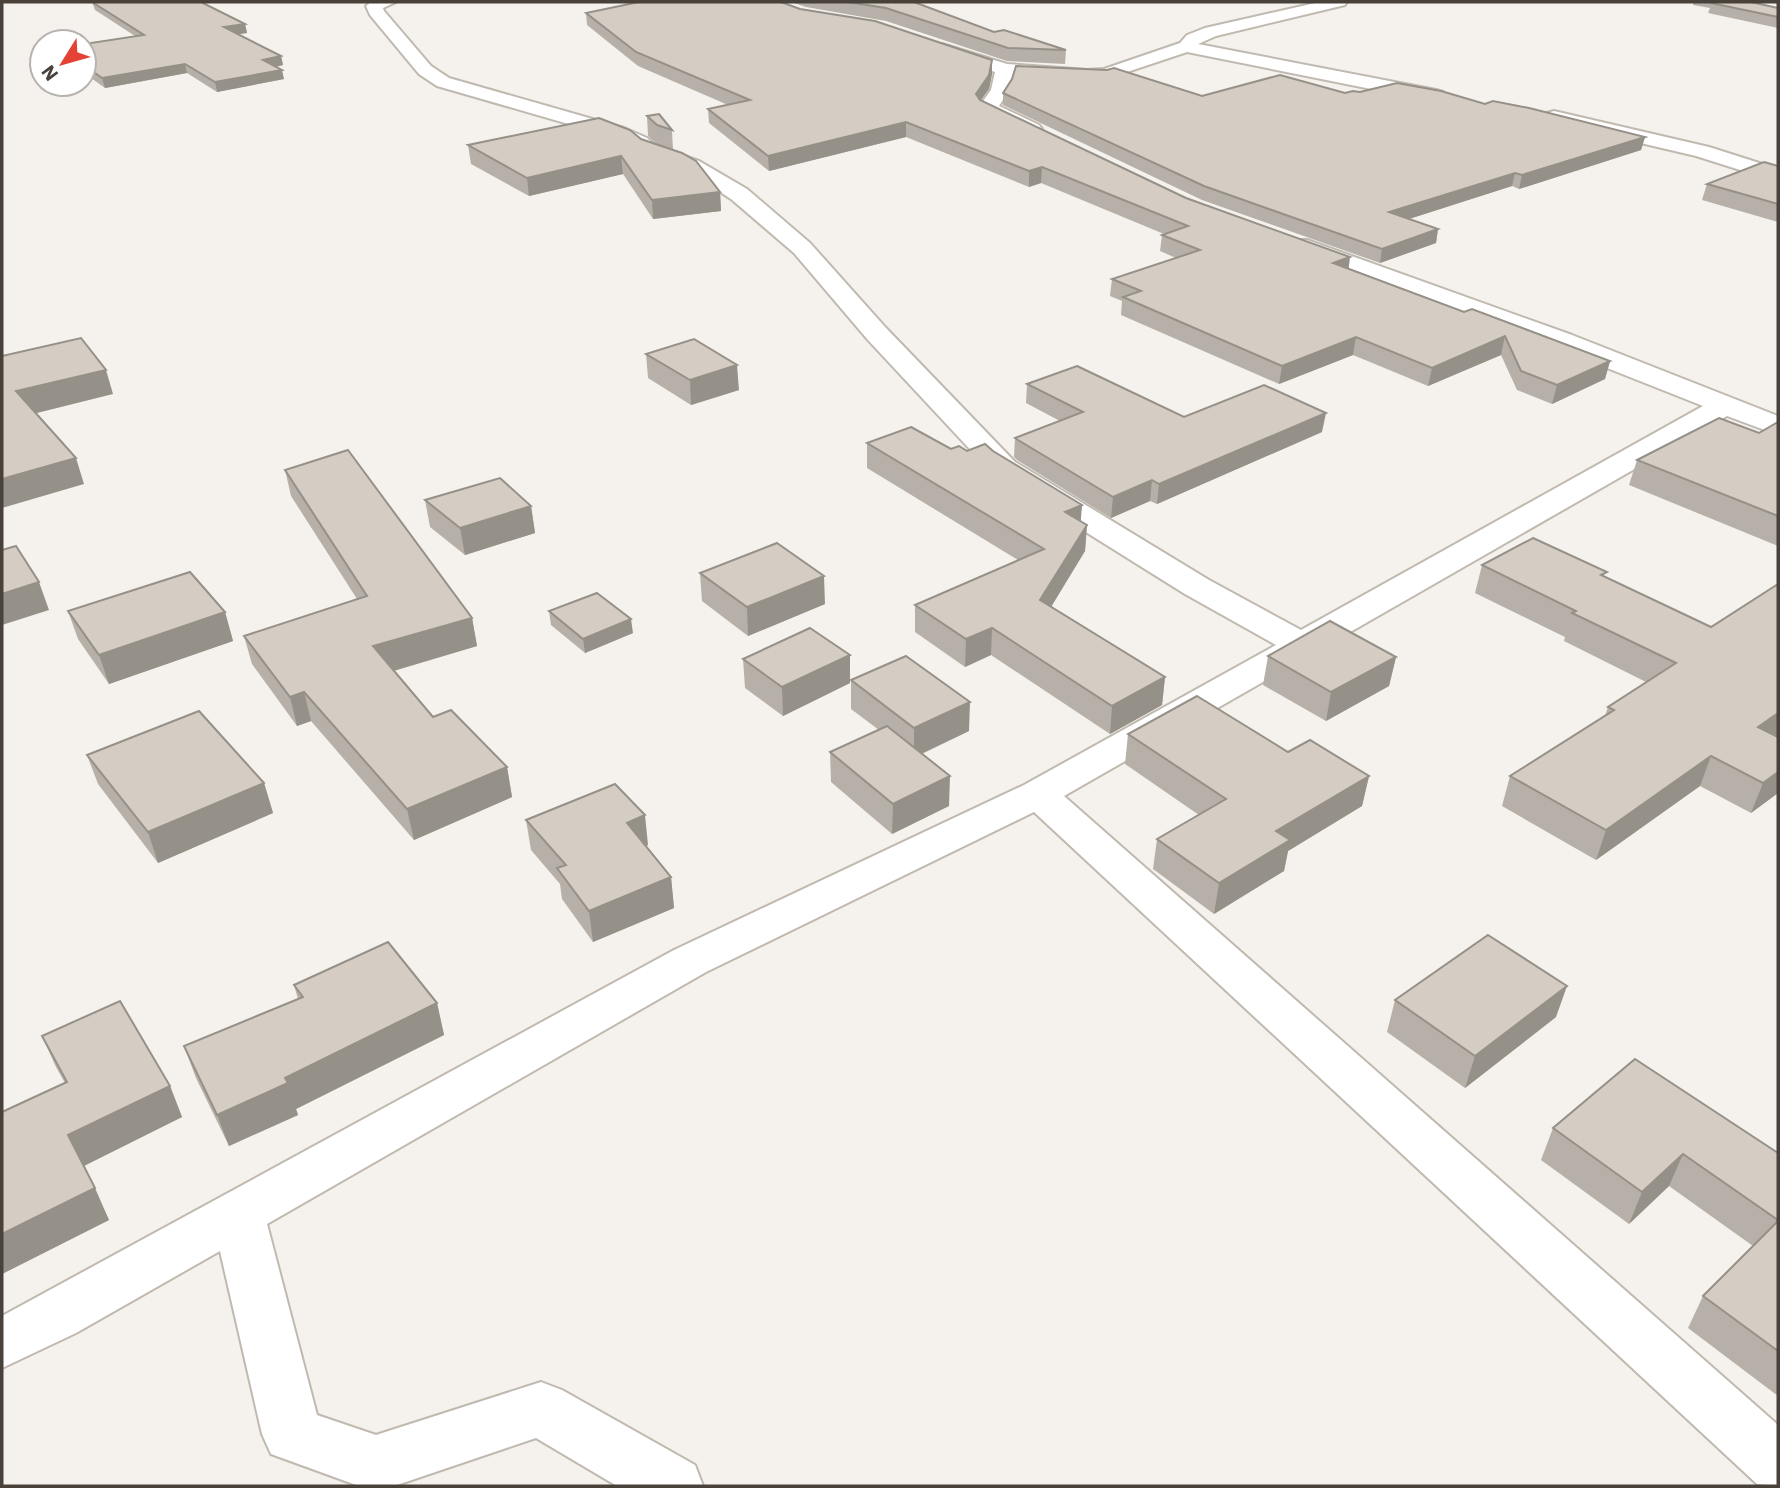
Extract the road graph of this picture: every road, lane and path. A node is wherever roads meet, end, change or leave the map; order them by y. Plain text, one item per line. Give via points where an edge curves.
1 (387, 2) edge
2 (1339, 2) edge
3 (923, 43) edge
4 (1186, 47) junction
5 (1005, 69) junction
6 (1449, 98) edge
7 (1540, 115) edge
8 (1049, 137) edge
9 (1778, 176) edge
10 (1283, 239) edge
11 (1726, 405) junction
12 (1778, 426) edge
13 (1302, 645) junction
14 (1038, 794) junction
15 (238, 1214) junction
16 (2, 1343) edge
17 (1778, 1464) edge
18 (673, 1486) edge

1 - 13 street via 374,6 376,12 425,70 443,82 617,132 650,151 692,164 739,194 802,248 1004,468 1197,587
2 - 4 street via 1211,32
3 - 5 street
4 - 5 street via 1106,74
4 - 6 street
5 - 8 street via 1000,90 988,108
7 - 9 street via 1702,151
10 - 11 street
11 - 12 street
11 - 13 street
13 - 14 street
14 - 15 street via 690,961
14 - 17 street
15 - 16 street
15 - 18 street via 292,1434 376,1464 541,1409

